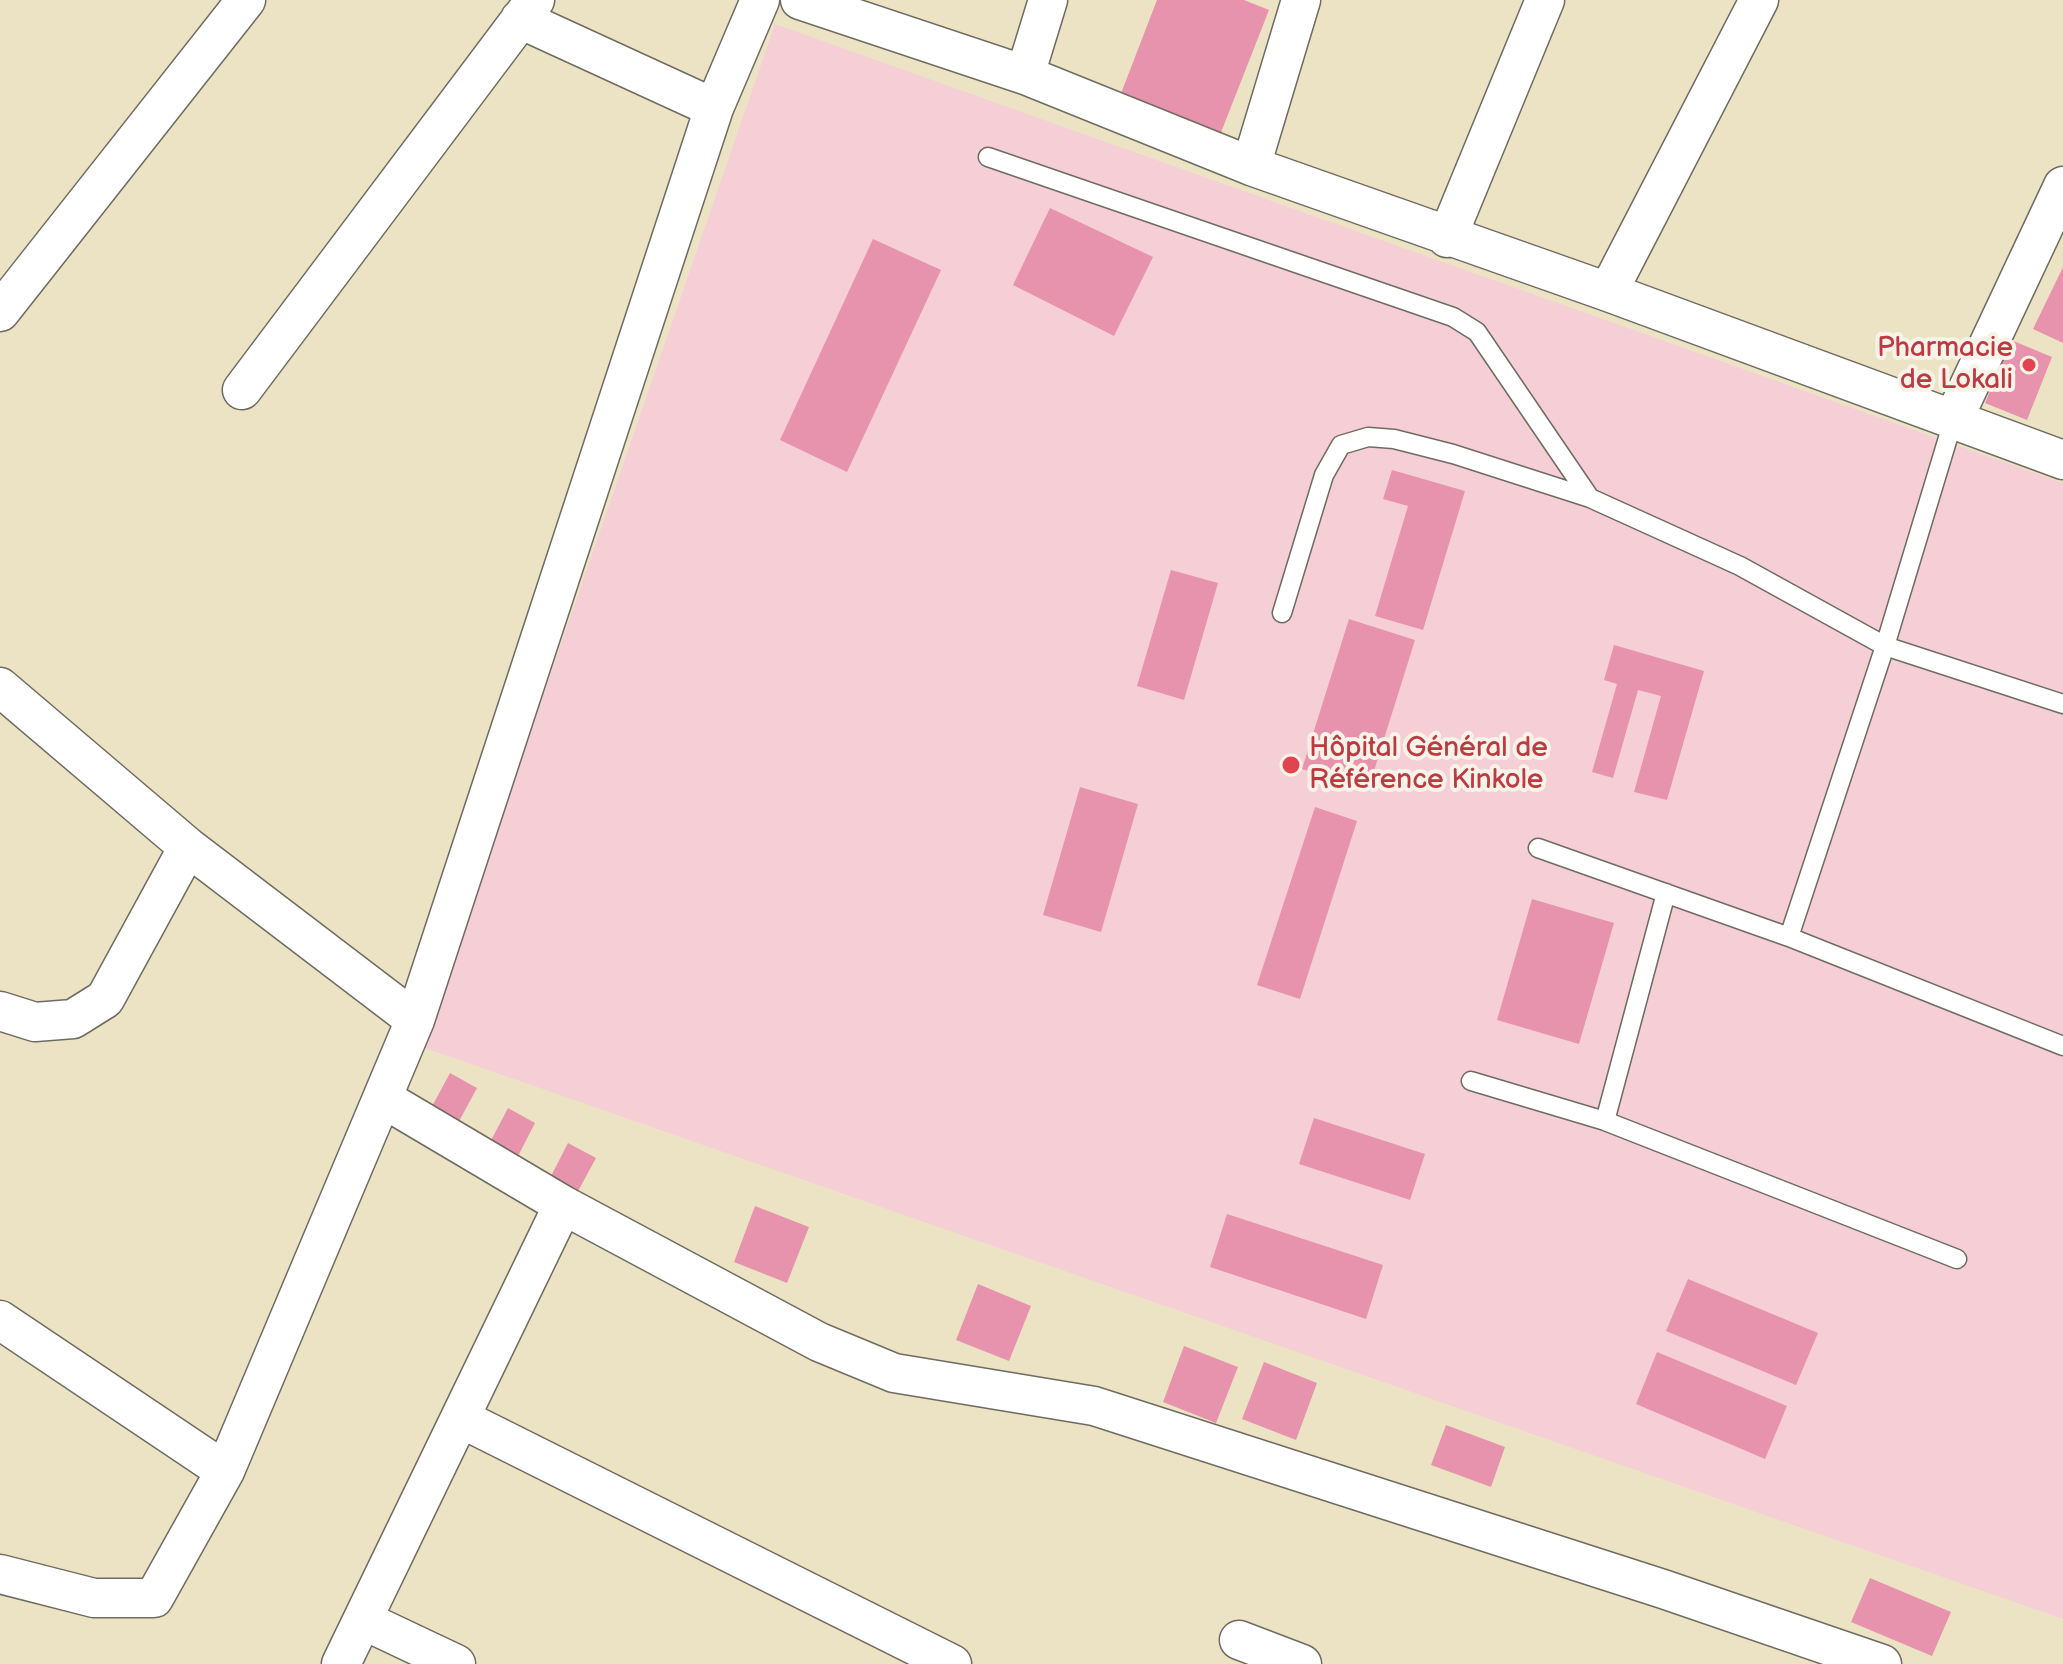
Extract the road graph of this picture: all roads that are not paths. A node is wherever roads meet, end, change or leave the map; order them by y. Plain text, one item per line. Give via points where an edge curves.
1 (246, 0) edge
2 (760, 0) edge
3 (800, 0) edge
4 (1048, 0) edge
5 (1301, 0) edge
6 (1545, 0) edge
7 (1759, 0) edge
8 (527, 10) edge
9 (1025, 75) junction
10 (714, 108) junction
11 (988, 157) dead end
12 (1251, 166) junction
13 (2058, 208) edge
14 (1447, 238) junction
15 (1608, 292) junction
16 (0, 312) edge
17 (242, 390) dead end
18 (1954, 418) junction
19 (2063, 460) edge
20 (1590, 498) junction
21 (1282, 613) dead end
22 (1885, 646) junction
23 (0, 687) edge
24 (2063, 704) edge
25 (188, 847) junction
26 (1538, 848) dead end
27 (1666, 893) junction
28 (1789, 937) junction
29 (0, 1011) edge
30 (415, 1020) junction
31 (2063, 1046) edge
32 (1471, 1081) dead end
33 (384, 1099) junction
34 (1605, 1121) junction
35 (563, 1205) junction
36 (1957, 1259) dead end
37 (0, 1320) edge
38 (462, 1419) junction
39 (225, 1471) junction
40 (0, 1574) edge
41 (363, 1620) junction
42 (1239, 1640) dead end
43 (341, 1664) edge
44 (456, 1664) edge
45 (952, 1664) edge
46 (1302, 1664) edge
47 (1882, 1664) edge

1 - 16 street
2 - 10 street
3 - 9 street
4 - 9 street
5 - 12 street
6 - 14 street
7 - 15 street
8 - 10 street
8 - 17 street
9 - 12 street
10 - 30 street
11 - 20 lane via 1453,317 1477,332
12 - 14 street
13 - 18 street
14 - 15 street
15 - 18 street
18 - 19 street
18 - 22 lane
20 - 21 lane via 1394,439 1368,437 1341,445 1324,475
20 - 22 lane via 1740,566
22 - 24 lane
22 - 28 lane
23 - 25 street
25 - 29 street via 105,999 73,1019 35,1022
25 - 30 street
26 - 27 lane
27 - 28 lane
27 - 34 lane
28 - 31 lane
30 - 33 street
32 - 34 lane
33 - 35 street
33 - 39 street
34 - 36 lane
35 - 38 street
35 - 47 street via 819,1342 894,1373 1094,1406
37 - 39 street
38 - 41 street
38 - 45 street
39 - 40 street via 154,1598 94,1598
41 - 43 street
41 - 44 street
42 - 46 street

